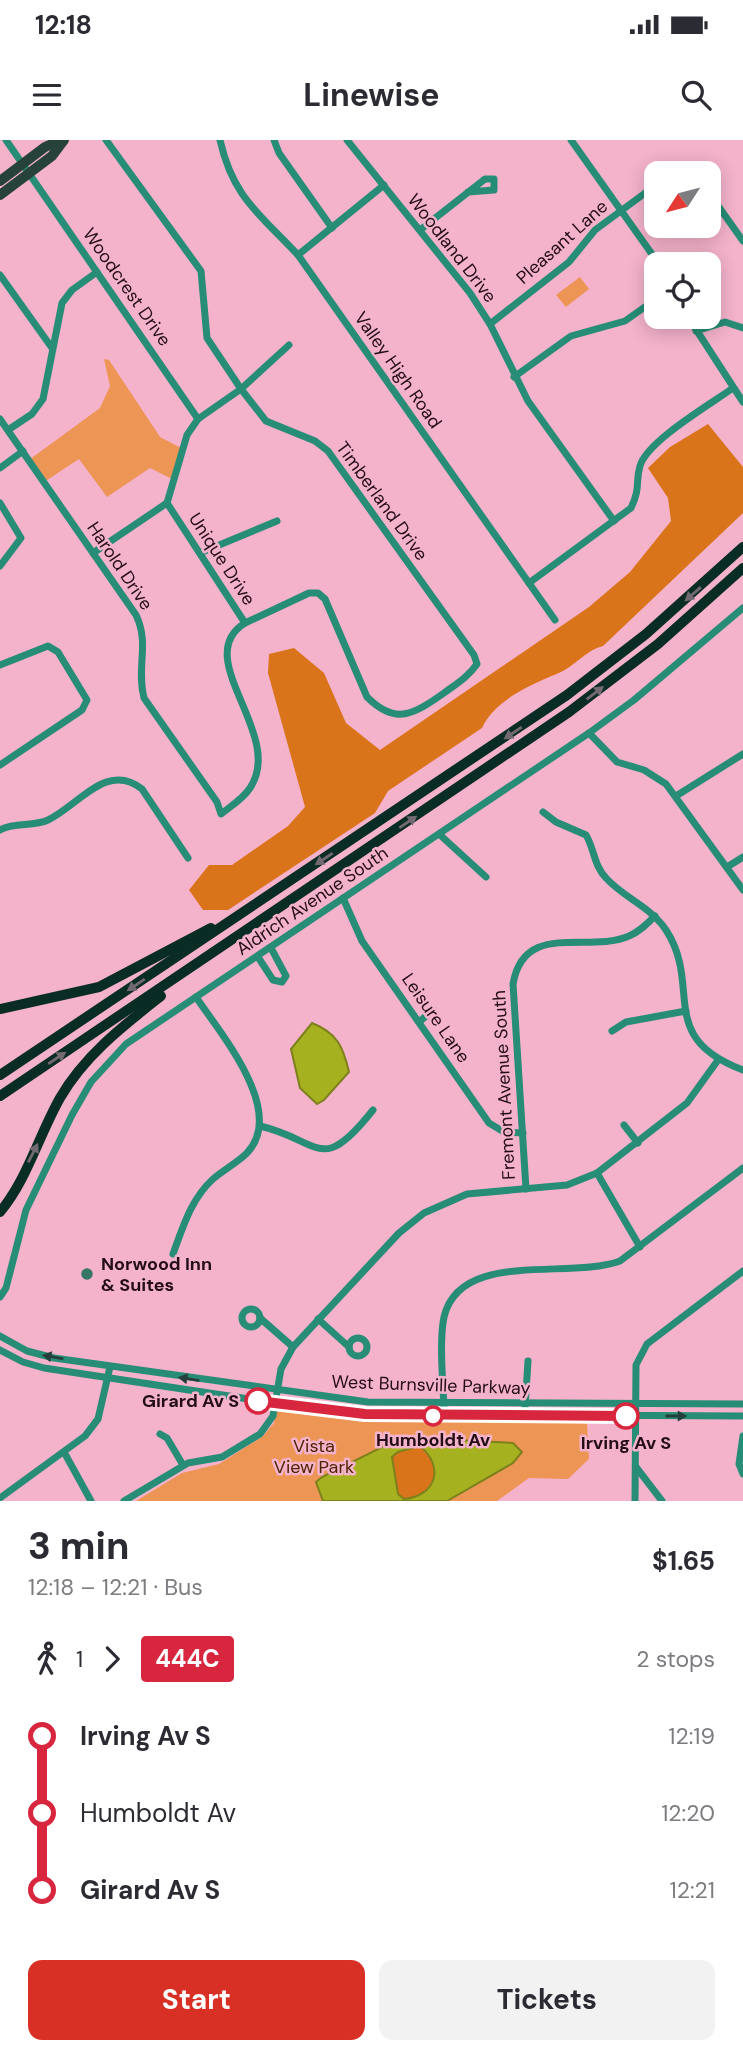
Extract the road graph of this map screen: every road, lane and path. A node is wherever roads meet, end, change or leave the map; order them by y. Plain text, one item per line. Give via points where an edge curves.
1 (6, 140) edge
2 (62, 140) edge
3 (106, 140) edge
4 (219, 140) edge
5 (274, 140) edge
6 (348, 140) edge
7 (571, 140) edge
8 (26, 169) junction
9 (0, 181) edge
10 (384, 185) junction
11 (468, 192) dead end
12 (644, 194) edge
13 (0, 195) edge
14 (621, 210) junction
15 (721, 210) edge
16 (332, 228) junction
17 (420, 230) junction
18 (743, 241) edge
19 (651, 252) edge
20 (298, 255) junction
21 (97, 272) junction
22 (0, 275) edge
23 (644, 308) edge
24 (490, 324) junction
25 (743, 328) edge
26 (696, 331) joint
27 (289, 345) dead end
28 (52, 349) junction
29 (514, 377) junction
30 (733, 388) junction
31 (241, 389) junction
32 (743, 402) edge
33 (0, 419) edge
34 (198, 419) junction
35 (8, 430) junction
36 (23, 451) junction
37 (0, 468) edge
38 (0, 503) edge
39 (167, 503) junction
40 (277, 521) dead end
41 (614, 521) junction
42 (743, 548) edge
43 (93, 553) junction
44 (200, 553) junction
45 (0, 566) edge
46 (743, 568) edge
47 (529, 583) junction
48 (743, 608) edge
49 (555, 620) dead end
50 (245, 623) junction
51 (0, 665) edge
52 (589, 733) junction
53 (743, 754) edge
54 (0, 765) edge
55 (676, 796) junction
56 (543, 811) dead end
57 (221, 814) joint
58 (0, 830) edge
59 (439, 834) junction
60 (743, 857) edge
61 (188, 858) dead end
62 (727, 867) junction
63 (486, 877) dead end
64 (743, 890) edge
65 (343, 898) junction
66 (655, 916) junction
67 (233, 920) junction
68 (226, 945) junction
69 (271, 948) junction
70 (258, 957) junction
71 (196, 997) junction
72 (0, 1009) edge
73 (433, 1010) dead end
74 (686, 1011) junction
75 (419, 1022) junction
76 (612, 1031) dead end
77 (718, 1060) junction
78 (743, 1070) edge
79 (0, 1075) edge
80 (0, 1096) edge
81 (373, 1110) dead end
82 (624, 1125) dead end
83 (260, 1126) junction
84 (523, 1133) junction
85 (638, 1143) junction
86 (743, 1168) edge
87 (597, 1173) junction
88 (526, 1189) junction
89 (0, 1212) edge
90 (640, 1247) junction
91 (173, 1254) dead end
92 (743, 1271) edge
93 (0, 1297) edge
94 (260, 1318) dead end
95 (318, 1320) junction
96 (0, 1336) edge
97 (293, 1347) junction
98 (349, 1347) dead end
99 (0, 1350) edge
100 (528, 1361) dead end
101 (110, 1367) junction
102 (108, 1378) junction
103 (277, 1392) junction
104 (275, 1404) junction
105 (526, 1404) junction
106 (635, 1404) junction
107 (743, 1404) edge
108 (443, 1405) junction
109 (444, 1416) junction
110 (525, 1416) junction
111 (635, 1416) junction
112 (743, 1416) edge
113 (160, 1434) dead end
114 (743, 1436) edge
115 (64, 1452) junction
116 (183, 1465) junction
117 (636, 1467) junction
118 (743, 1474) edge
119 (0, 1499) edge
120 (91, 1501) edge
121 (124, 1501) edge
122 (635, 1501) edge
123 (662, 1501) edge

1 - 8 street, Woodcrest Drive
2 - 8 main road
3 - 31 street, Timberland Drive via 201,271 207,338
4 - 20 street, Valley High Road via 233,181 261,221
5 - 16 street
6 - 10 street, Woodland Drive
7 - 14 street
8 - 9 main road
8 - 13 main road
8 - 21 street, Woodcrest Drive
10 - 16 street
10 - 17 street, Woodland Drive
11 - 17 street
12 - 14 street, Pleasant Lane
14 - 19 street
14 - 24 street, Pleasant Lane via 595,230 569,262
15 - 18 street
16 - 20 street
17 - 24 street, Woodland Drive
20 - 47 street, Valley High Road
21 - 28 street via 62,303
21 - 34 street, Woodcrest Drive
22 - 28 street
23 - 29 street via 625,321 564,340
24 - 29 street, Woodland Drive
25 - 26 street via 726,322
26 - 30 street
27 - 31 street
28 - 35 street via 43,399 32,414
29 - 41 street, Woodland Drive
30 - 32 street
30 - 41 street via 648,451 639,466 639,491 631,508
31 - 34 street
31 - 50 street, Timberland Drive via 266,421 328,451 477,664 419,711 394,714 367,696 326,599 318,593
33 - 35 street, Harold Drive
34 - 39 street via 187,435
35 - 36 street, Harold Drive
36 - 37 street
36 - 43 street, Harold Drive
38 - 45 street via 21,538
39 - 43 street
39 - 44 street, Unique Drive
40 - 44 street
41 - 47 street
42 -> 67 highway via 568,695
43 - 57 street, Harold Drive via 141,626 144,645 139,677 144,698
44 - 50 street, Unique Drive
68 -> 46 highway via 590,697
47 - 49 street, Valley High Road
48 - 52 street, Aldrich Avenue South
50 - 57 street, Unique Drive via 232,632 226,656 257,737 260,759 250,789
51 - 54 street via 48,646 58,652 88,700 82,710
52 - 55 street via 611,758 657,776
52 - 59 street, Aldrich Avenue South
53 - 55 street
55 - 62 street
56 - 66 street via 586,835 605,878
58 - 61 street via 48,820 105,782 121,779 142,789
59 - 63 street
59 - 65 street, Aldrich Avenue South
60 - 62 street
62 - 64 street
65 - 69 street, Aldrich Avenue South
65 - 75 street, Leisure Lane via 362,941
66 - 74 street via 674,948
66 - 84 street, Fremont Avenue South via 626,937 546,944 522,959 513,984
67 - 72 highway via 99,987
67 -> 79 highway
80 -> 68 highway
89 -> 68 highway via 60,1098 92,1055
69 - 70 street, Aldrich Avenue South
69 - 70 street via 285,971 282,982 273,980
70 - 71 street, Aldrich Avenue South
71 - 83 street via 250,1083 260,1109
71 - 93 street, Aldrich Avenue South via 126,1044 91,1082 26,1210
73 - 75 street
74 - 76 street via 626,1022
74 - 77 street via 696,1039
75 - 84 street, Leisure Lane via 489,1123 504,1132
77 - 78 street
77 - 85 street via 687,1103
81 - 83 street via 359,1129 326,1150 313,1149 283,1131
82 - 85 street
83 - 91 street via 247,1153 196,1198
84 - 88 street, Fremont Avenue South
85 - 87 street
86 - 90 street
87 - 88 street via 567,1185
87 - 90 street
88 - 95 street via 467,1194 424,1213 399,1233
90 - 108 street via 601,1268 491,1274 463,1286 450,1300 444,1319
92 - 106 street via 647,1344 636,1365
94 - 97 street
95 - 97 street
95 - 98 street
101 -> 96 street, West Burnsville Parkway via 27,1352
97 - 103 street via 281,1368
99 - 102 street, West Burnsville Parkway via 34,1366
100 - 105 street
101 - 102 street
103 -> 101 street, West Burnsville Parkway
102 - 104 street, West Burnsville Parkway
102 - 115 street via 98,1419
103 - 104 street
103 - 108 street, West Burnsville Parkway
104 - 109 street, West Burnsville Parkway
104 - 116 street via 270,1423 260,1434 222,1457
105 - 106 street, West Burnsville Parkway
105 - 108 street, West Burnsville Parkway
105 - 110 street
106 - 107 street, West Burnsville Parkway
106 - 111 street
108 - 109 street
109 - 110 street, West Burnsville Parkway
110 - 111 street, West Burnsville Parkway
111 -> 112 street, West Burnsville Parkway
111 - 117 street
113 - 116 street
114 - 118 street via 739,1464
115 - 119 street
115 - 120 street
116 - 121 street
117 - 122 street
117 - 123 street

